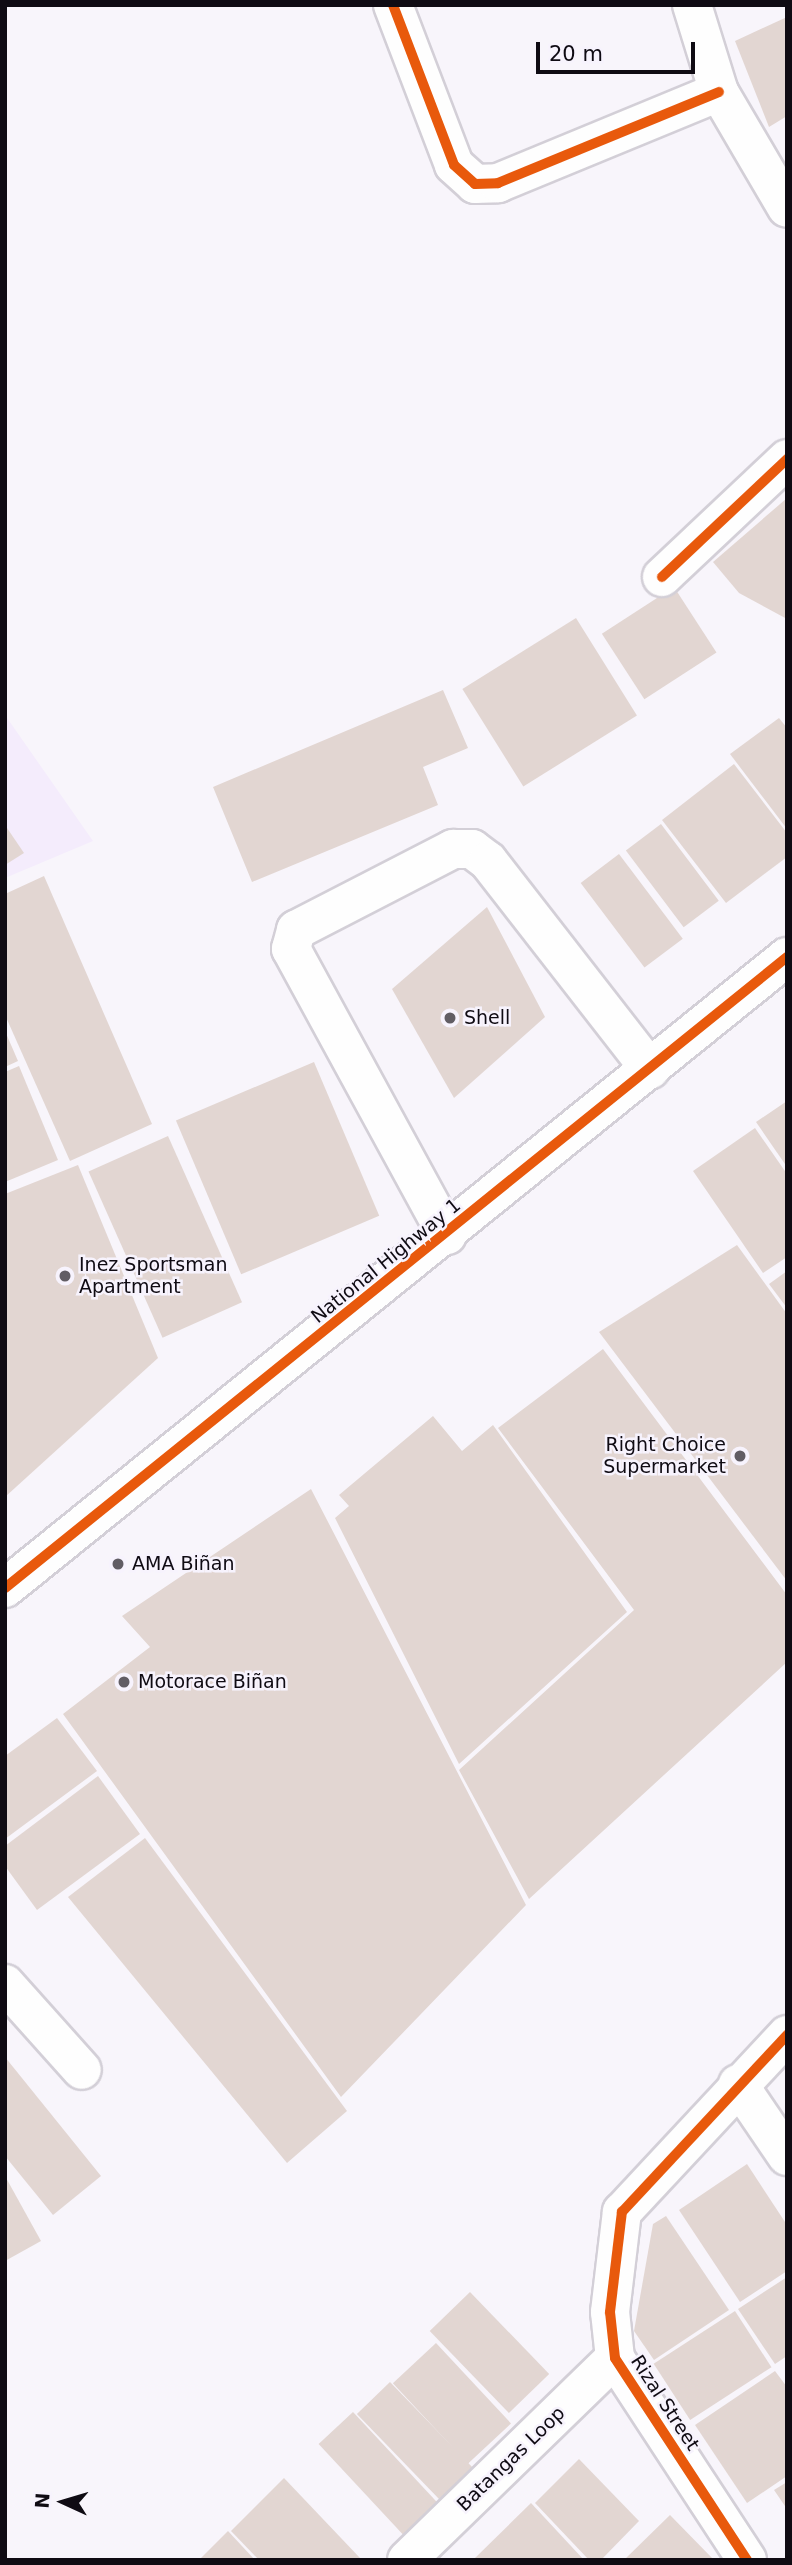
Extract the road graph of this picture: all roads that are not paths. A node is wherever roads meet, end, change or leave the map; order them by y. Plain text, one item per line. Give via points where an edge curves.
1 (393, 5) edge
2 (692, 5) edge
3 (719, 92) junction
4 (787, 208) edge
5 (787, 459) edge
6 (662, 577) dead end
7 (787, 957) edge
8 (650, 1069) junction
9 (447, 1235) junction
10 (5, 1588) edge
11 (5, 1984) edge
12 (787, 2035) edge
13 (82, 2070) dead end
14 (738, 2084) junction
15 (787, 2156) edge
16 (615, 2358) junction
17 (407, 2560) edge
18 (747, 2560) edge

1 - 3 main road via 454,165 475,184 498,183
2 - 3 main road
3 - 4 main road
5 - 6 main road
7 - 8 main road, National Highway 1
8 - 9 main road, National Highway 1
8 - 9 main road via 488,861 472,849 453,849 296,930 291,949
9 - 10 main road, National Highway 1
11 - 13 main road
12 - 14 main road, Rizal Street
14 - 15 main road
14 - 16 main road, Rizal Street via 622,2212 610,2312
16 - 17 main road, Batangas Loop
16 - 18 main road, Rizal Street

